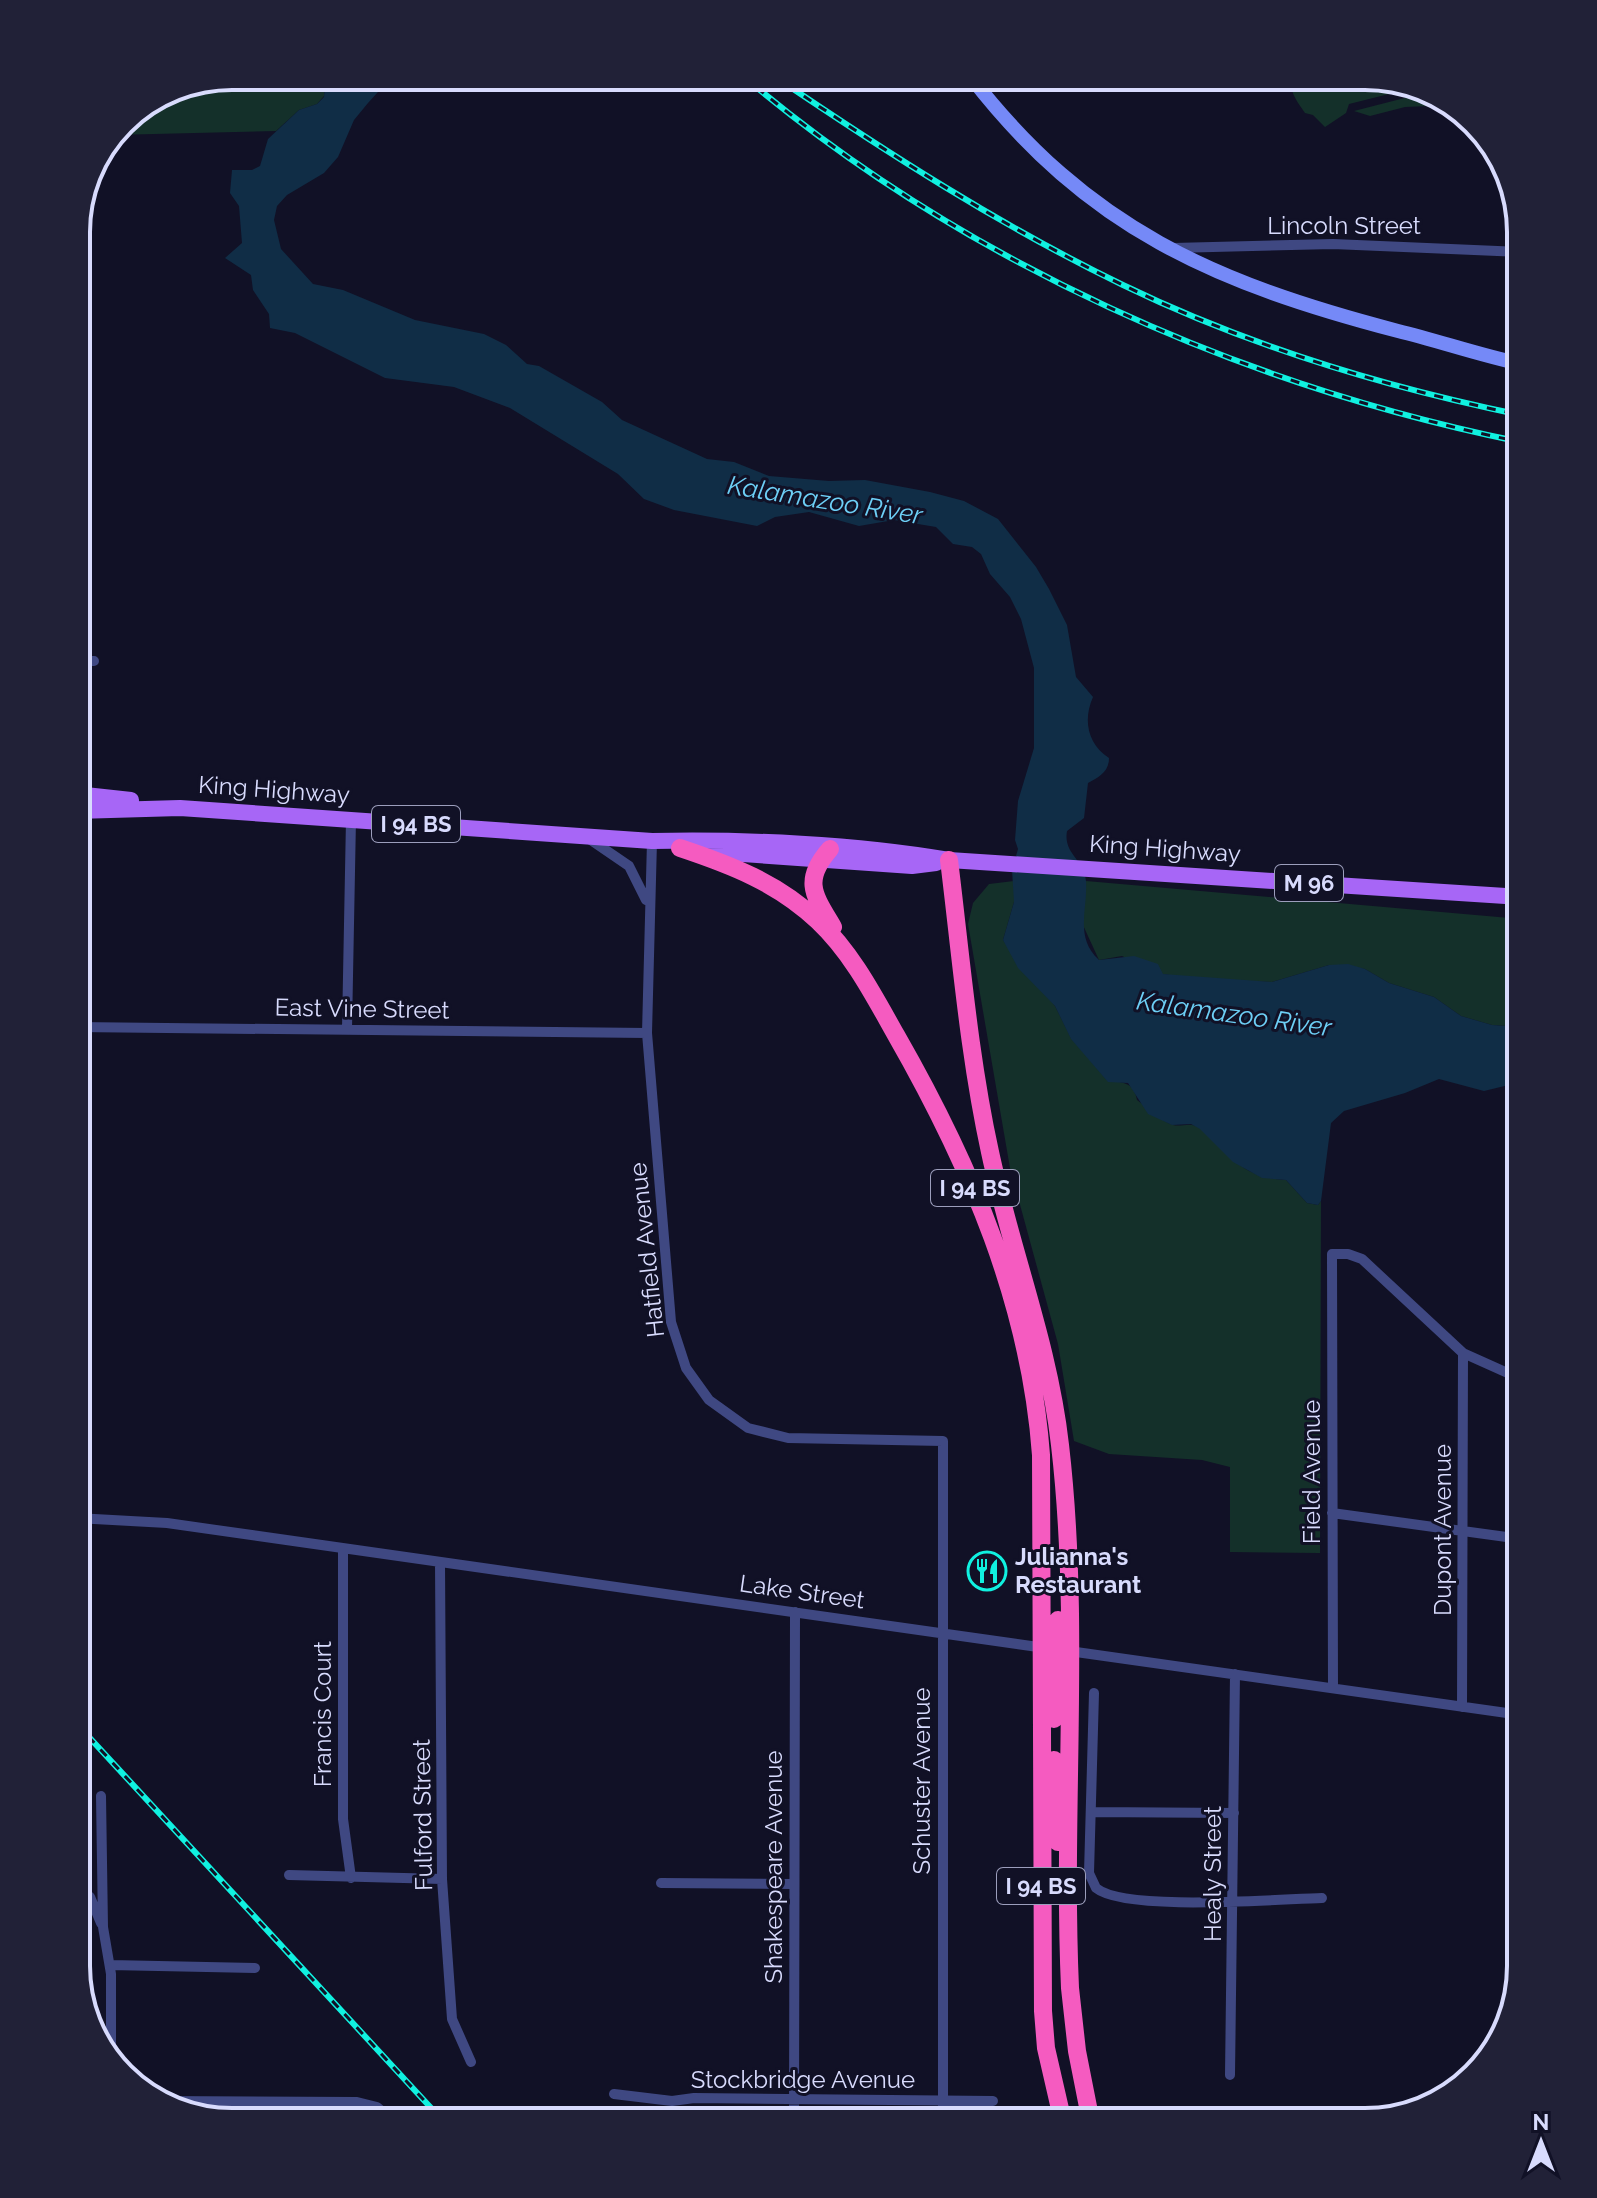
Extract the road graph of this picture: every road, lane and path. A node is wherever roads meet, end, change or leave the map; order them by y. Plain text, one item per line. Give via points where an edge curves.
1 (982, 90) edge
2 (1167, 248) junction
3 (1507, 251) edge
4 (1507, 360) edge
5 (90, 661) edge
6 (94, 661) dead end
7 (90, 796) edge
8 (180, 808) junction
9 (90, 811) edge
10 (351, 819) junction
11 (582, 836) junction
12 (652, 841) junction
13 (680, 848) junction
14 (825, 855) junction
15 (949, 860) junction
16 (1507, 896) edge
17 (648, 907) junction
18 (856, 966) junction
19 (90, 1027) edge
20 (347, 1029) junction
21 (647, 1033) junction
22 (1463, 1353) junction
23 (1507, 1373) edge
24 (943, 1441) joint
25 (1332, 1513) junction
26 (90, 1519) edge
27 (1464, 1531) junction
28 (1507, 1537) edge
29 (343, 1549) junction
30 (440, 1563) junction
31 (795, 1612) junction
32 (942, 1631) junction
33 (1057, 1649) junction
34 (1235, 1674) junction
35 (1333, 1688) junction
36 (1094, 1693) dead end
37 (1462, 1707) junction
38 (1507, 1713) edge
39 (101, 1796) dead end
40 (1092, 1812) junction
41 (1234, 1813) junction
42 (289, 1875) dead end
43 (351, 1878) junction
44 (442, 1879) junction
45 (661, 1883) dead end
46 (793, 1884) junction
47 (90, 1897) edge
48 (1322, 1898) dead end
49 (1234, 1901) junction
50 (103, 1927) junction
51 (110, 1965) junction
52 (255, 1968) dead end
53 (111, 2040) edge
54 (471, 2062) dead end
55 (1230, 2075) dead end
56 (614, 2094) dead end
57 (795, 2100) junction
58 (943, 2100) junction
59 (189, 2101) edge
60 (672, 2101) junction
61 (993, 2101) dead end
62 (376, 2108) edge
63 (670, 2108) edge
64 (795, 2108) edge
65 (943, 2108) edge
66 (1060, 2108) edge
67 (1089, 2108) edge

1 - 2 street via 1052,169
2 - 3 street, Lincoln Street via 1333,244
2 - 4 street via 1318,311
5 - 6 street
7 - 8 main road, King Highway / I 94 BS
8 - 9 main road, King Highway / I 94 BS
8 - 10 main road, King Highway / I 94 BS
10 - 11 main road, King Highway / I 94 BS
10 - 20 street
11 - 12 main road, King Highway / I 94 BS
11 - 17 street via 629,866
12 - 13 main road, King Highway / I 94 BS
12 - 14 main road, King Highway / I 94 BS via 718,840
12 - 17 street, Hatfield Avenue
13 - 14 main road, King Highway / I 94 BS
13 - 18 highway, I 94 BS via 739,868 779,891 819,922
14 - 15 main road, King Highway / I 94 BS via 910,853
14 - 18 highway, I 94 BS via 813,880 815,896
15 - 16 main road, King Highway / M 96
15 - 33 highway, I 94 BS via 989,1150 1053,1396 1069,1541
17 - 21 street, Hatfield Avenue
18 - 33 highway, I 94 BS via 933,1099 982,1205 1023,1343 1041,1455
19 - 20 street, East Vine Street
20 - 21 street, East Vine Street
21 - 24 street, Hatfield Avenue via 671,1322 692,1379 735,1421 767,1434
22 - 23 street
22 - 25 street, Field Avenue via 1362,1259 1332,1254
22 - 27 street, Dupont Avenue
24 - 32 street, Schuster Avenue
25 - 27 street
25 - 35 street, Field Avenue
26 - 29 street, Lake Street via 167,1523
27 - 28 street
27 - 37 street, Dupont Avenue
29 - 30 street, Lake Street
29 - 43 street, Francis Court via 343,1819
30 - 31 street, Lake Street
30 - 44 street, Fulford Street
31 - 32 street, Lake Street
31 - 46 street, Shakespeare Avenue
32 - 33 street, Lake Street
32 - 58 street, Schuster Avenue
33 - 34 street, Lake Street
33 - 66 highway, I 94 BS via 1043,2011
33 - 67 highway, I 94 BS via 1056,1829 1061,1874 1068,1888 1072,2014
34 - 35 street, Lake Street
34 - 41 street, Healy Street
35 - 37 street, Lake Street
36 - 40 street
37 - 38 street, Lake Street
39 - 50 street
40 - 41 street
40 - 49 street via 1089,1873 1101,1893 1147,1900
41 - 49 street, Healy Street
42 - 43 street
43 - 44 street
44 - 54 street, Fulford Street via 452,2019
45 - 46 street
46 - 57 street, Shakespeare Avenue
47 - 50 street
48 - 49 street
49 - 55 street, Healy Street
50 - 51 street
51 - 52 street
51 - 53 street
56 - 60 street, Stockbridge Avenue
57 - 58 street, Stockbridge Avenue
57 - 60 street, Stockbridge Avenue
57 - 64 street, Shakespeare Avenue
58 - 61 street, Stockbridge Avenue
58 - 65 street, Schuster Avenue
59 - 62 street via 340,2100
60 - 63 street

